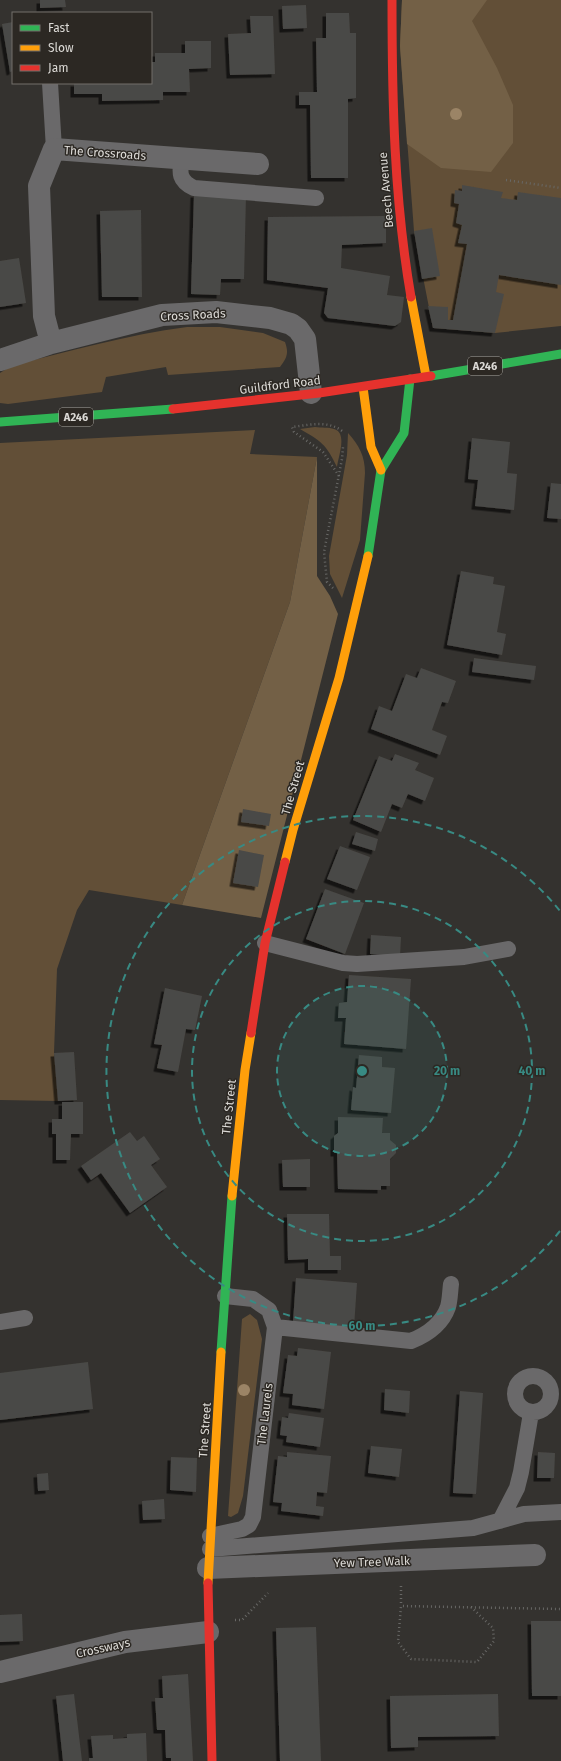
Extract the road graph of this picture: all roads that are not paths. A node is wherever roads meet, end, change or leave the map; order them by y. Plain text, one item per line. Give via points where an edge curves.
1 (392, 0) edge
2 (50, 84) edge
3 (54, 149) junction
4 (182, 158) junction
5 (258, 164) dead end
6 (316, 198) dead end
7 (51, 344) junction
8 (561, 354) edge
9 (0, 360) edge
10 (426, 376) junction
11 (410, 379) junction
12 (363, 387) junction
13 (311, 393) junction
14 (0, 422) edge
15 (381, 470) junction
16 (265, 943) junction
17 (508, 949) dead end
18 (451, 1284) dead end
19 (225, 1296) junction
20 (25, 1318) dead end
21 (0, 1322) edge
22 (275, 1327) junction
23 (531, 1413) dead end
24 (561, 1512) edge
25 (500, 1521) junction
26 (209, 1551) junction
27 (535, 1555) dead end
28 (208, 1628) junction
29 (0, 1672) edge
30 (212, 1761) edge

1 - 10 street, Beech Avenue via 395,161 404,249
2 - 3 lane
3 - 4 street, The Crossroads
3 - 7 street, The Crossroads via 39,186 44,316
4 - 5 street, The Crossroads
4 - 6 lane via 179,173 181,178 194,188
7 - 9 street, Cross Roads
7 - 13 street, Cross Roads via 162,315 216,312 270,318 291,324 306,339
8 - 10 street, Guildford Road / A246
10 - 11 street, Guildford Road / A246
11 - 12 street, Guildford Road / A246
11 - 15 street, The Street via 404,433
12 - 13 street, Guildford Road / A246
12 - 15 street via 371,447
13 - 14 street, Guildford Road / A246 via 152,411
15 - 16 street, The Street via 370,548 339,678 293,830
16 - 17 lane via 343,963 357,964 464,957
16 - 19 street, The Street via 245,1070
18 - 22 lane via 447,1308 438,1323 424,1336 411,1341
19 - 22 lane, The Laurels via 253,1299 269,1310
19 - 26 street, The Street
20 - 21 lane
22 - 26 lane, The Laurels via 253,1516 248,1525
23 - 25 lane via 520,1478
24 - 25 lane via 524,1514
25 - 26 lane via 473,1528
26 - 27 street, Yew Tree Walk via 283,1566
26 - 28 street, The Street
28 - 29 street, Crossways via 125,1642
28 - 30 street, The Street

